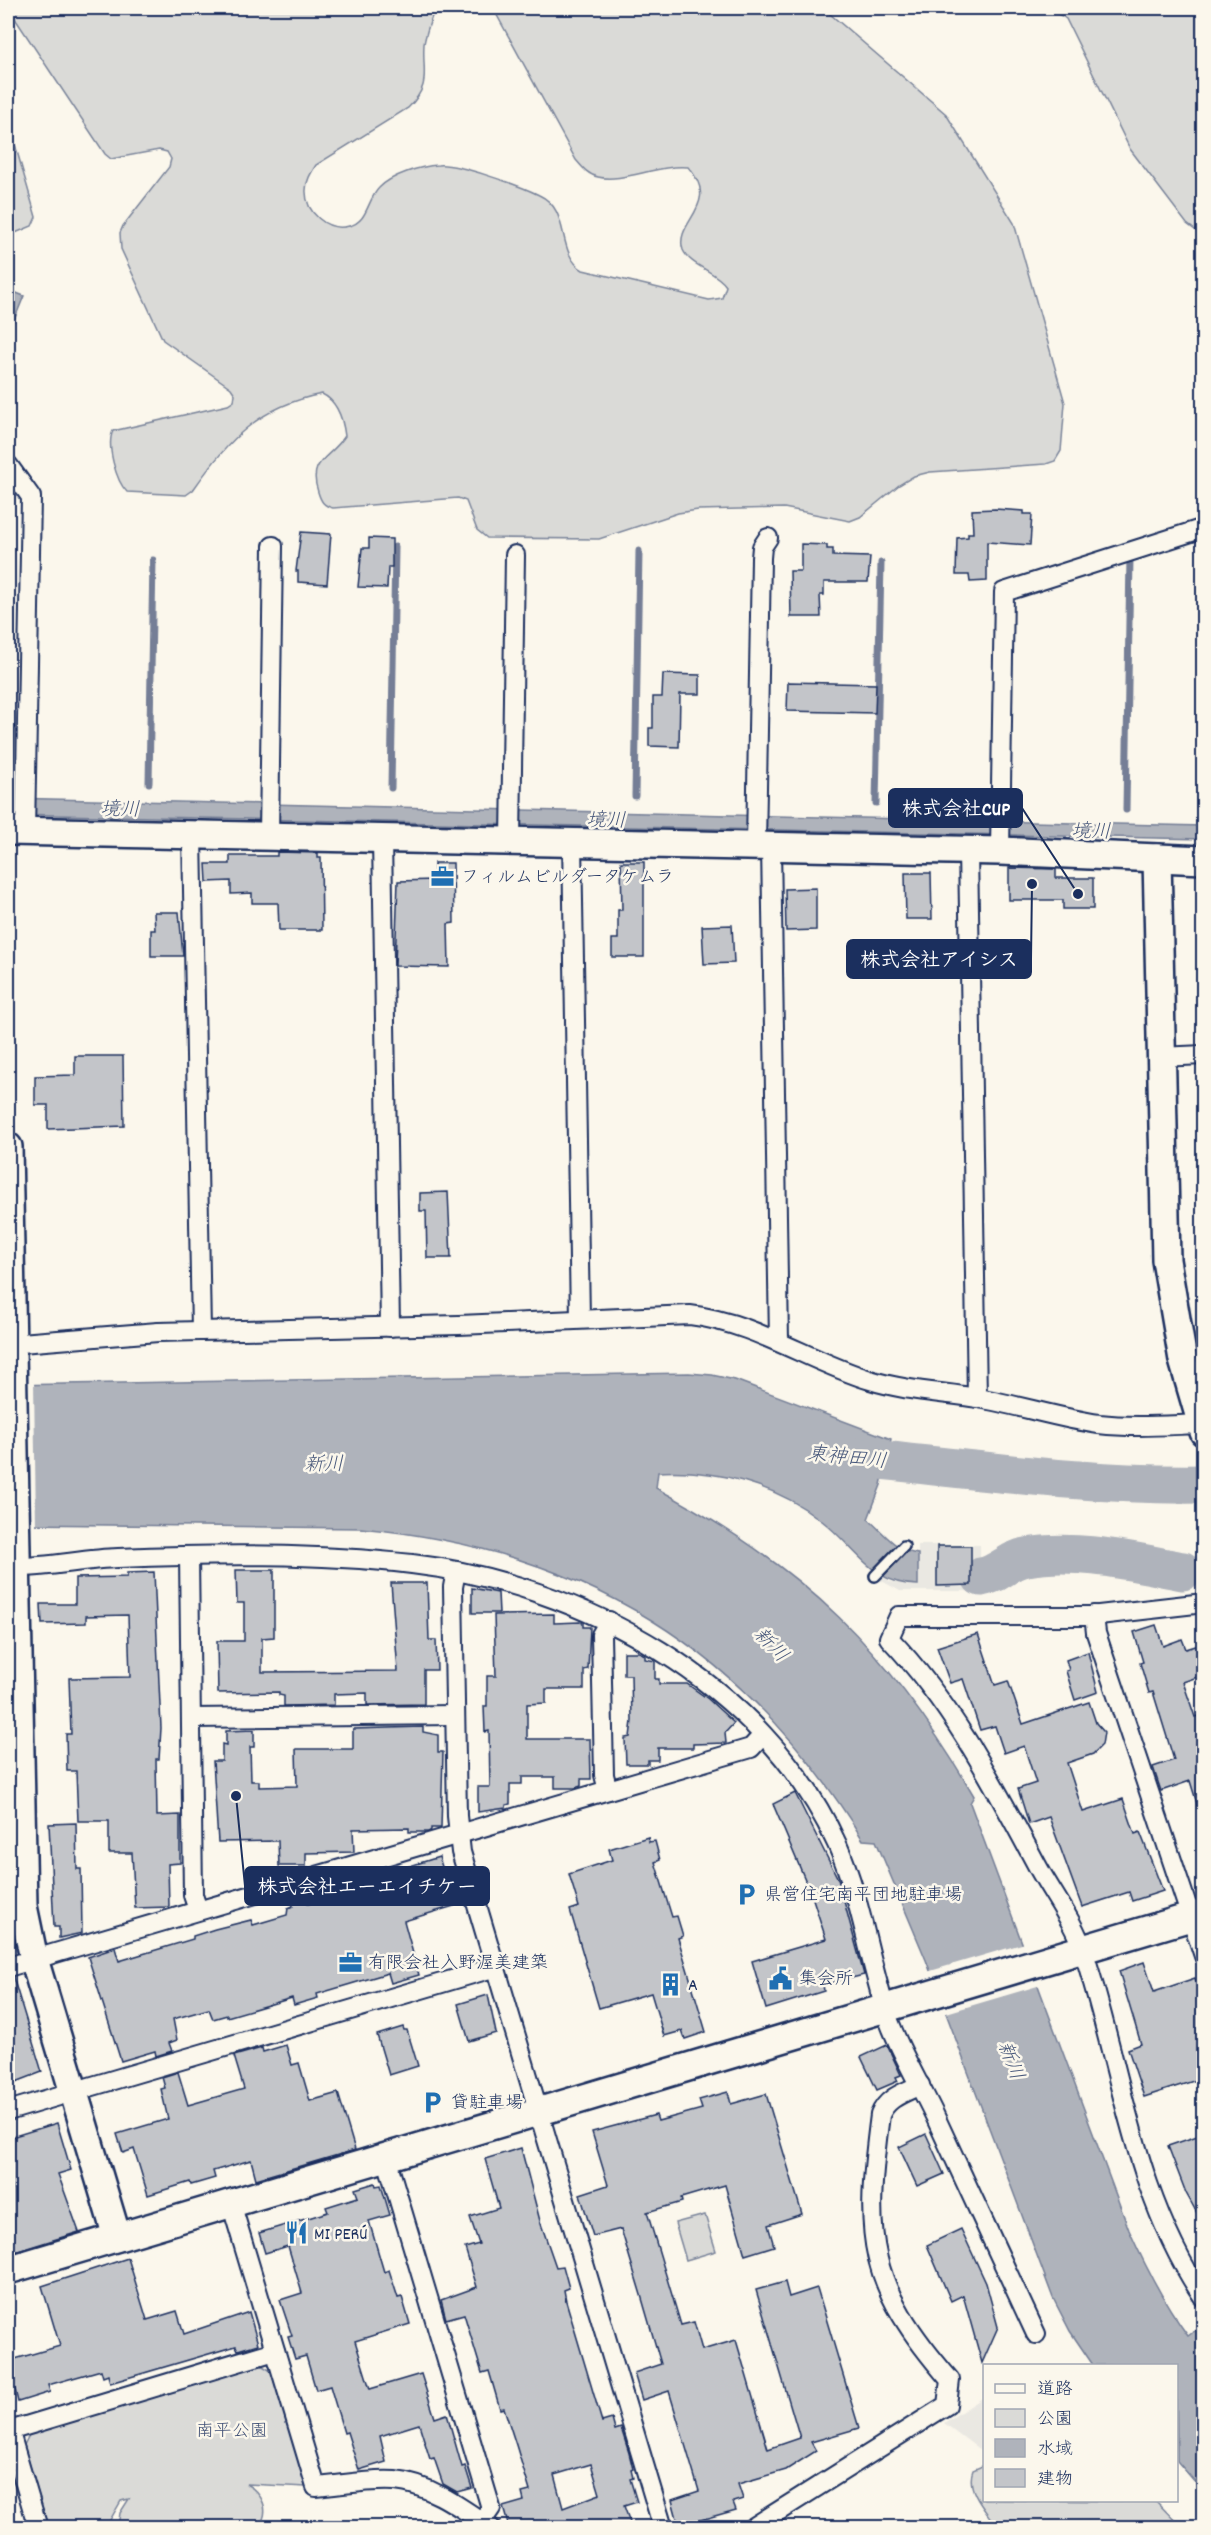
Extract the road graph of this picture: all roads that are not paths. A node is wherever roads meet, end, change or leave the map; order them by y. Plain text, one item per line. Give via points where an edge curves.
1 (8, 465) edge
2 (1203, 528) edge
3 (768, 538) dead end
4 (273, 546) dead end
5 (515, 555) dead end
6 (20, 827) edge
7 (269, 830) junction
8 (192, 835) junction
9 (511, 835) junction
10 (382, 839) junction
11 (572, 842) junction
12 (761, 842) junction
13 (1000, 846) junction
14 (968, 850) junction
15 (1157, 858) junction
16 (1203, 860) edge
17 (1203, 1055) edge
18 (1160, 1057) junction
19 (8, 1147) edge
20 (580, 1319) junction
21 (390, 1327) junction
22 (201, 1331) junction
23 (779, 1341) junction
24 (10, 1351) edge
25 (977, 1398) junction
26 (1203, 1427) edge
27 (904, 1546) dead end
28 (189, 1556) junction
29 (12, 1560) edge
30 (456, 1571) junction
31 (875, 1576) dead end
32 (1203, 1603) edge
33 (1094, 1615) junction
34 (609, 1621) junction
35 (455, 1715) junction
36 (191, 1718) junction
37 (762, 1737) junction
38 (608, 1790) junction
39 (459, 1834) junction
40 (198, 1910) junction
41 (1196, 1915) edge
42 (1083, 1949) junction
43 (1203, 1956) edge
44 (34, 1959) junction
45 (8, 1967) edge
46 (496, 1967) junction
47 (886, 2008) junction
48 (920, 2085) junction
49 (74, 2092) junction
50 (8, 2111) edge
51 (539, 2111) junction
52 (386, 2157) junction
53 (231, 2203) junction
54 (117, 2237) junction
55 (8, 2270) edge
56 (1203, 2298) edge
57 (1036, 2334) dead end
58 (275, 2351) junction
59 (8, 2428) edge
60 (486, 2524) edge
61 (38, 2528) edge
62 (663, 2528) edge
63 (752, 2528) edge

1 - 6 street via 31,497 26,793
2 - 13 street via 1004,592
3 - 12 street via 761,558 757,809
4 - 7 street
5 - 9 street
6 - 8 street
7 - 8 street
7 - 10 street
8 - 22 street
9 - 10 street
9 - 11 street
10 - 21 street
11 - 12 street
11 - 20 street
12 - 14 street
12 - 23 street
13 - 14 street
13 - 15 street
14 - 25 street
15 - 16 street
15 - 18 street
17 - 18 street
18 - 26 street via 1166,1260 1183,1360
19 - 24 street
20 - 21 street
20 - 23 street via 690,1315 718,1318
21 - 22 street
22 - 24 street
23 - 25 street via 867,1379 899,1388
24 - 29 street
25 - 26 street via 1098,1424
27 - 31 lane
28 - 29 street
28 - 30 street via 358,1560
28 - 36 street
29 - 44 street via 21,1874
30 - 34 street via 543,1593
30 - 35 street
32 - 33 street
33 - 41 street via 1096,1633
33 - 42 street via 899,1616 889,1638 929,1683 966,1735
34 - 37 street via 691,1672
34 - 38 street via 601,1635 604,1775
35 - 36 street
35 - 39 street
36 - 40 street via 194,1895
37 - 38 street via 751,1748
37 - 47 street via 802,1782 839,1848
38 - 39 street
39 - 40 street
39 - 46 street
40 - 44 street
41 - 42 street
41 - 43 street
42 - 47 street
42 - 56 street via 1146,2182 1165,2232
44 - 45 street
44 - 49 street
46 - 49 street
46 - 51 street
47 - 48 street
47 - 51 street
48 - 57 street
48 - 63 street via 893,2098 880,2115 871,2221 888,2293 913,2336 950,2380 947,2405
49 - 50 street
49 - 54 street
51 - 52 street
51 - 62 street
52 - 53 street
52 - 60 street via 490,2508
53 - 54 street
53 - 58 street
54 - 55 street
58 - 59 street
58 - 60 street via 316,2487 409,2483
59 - 61 street

